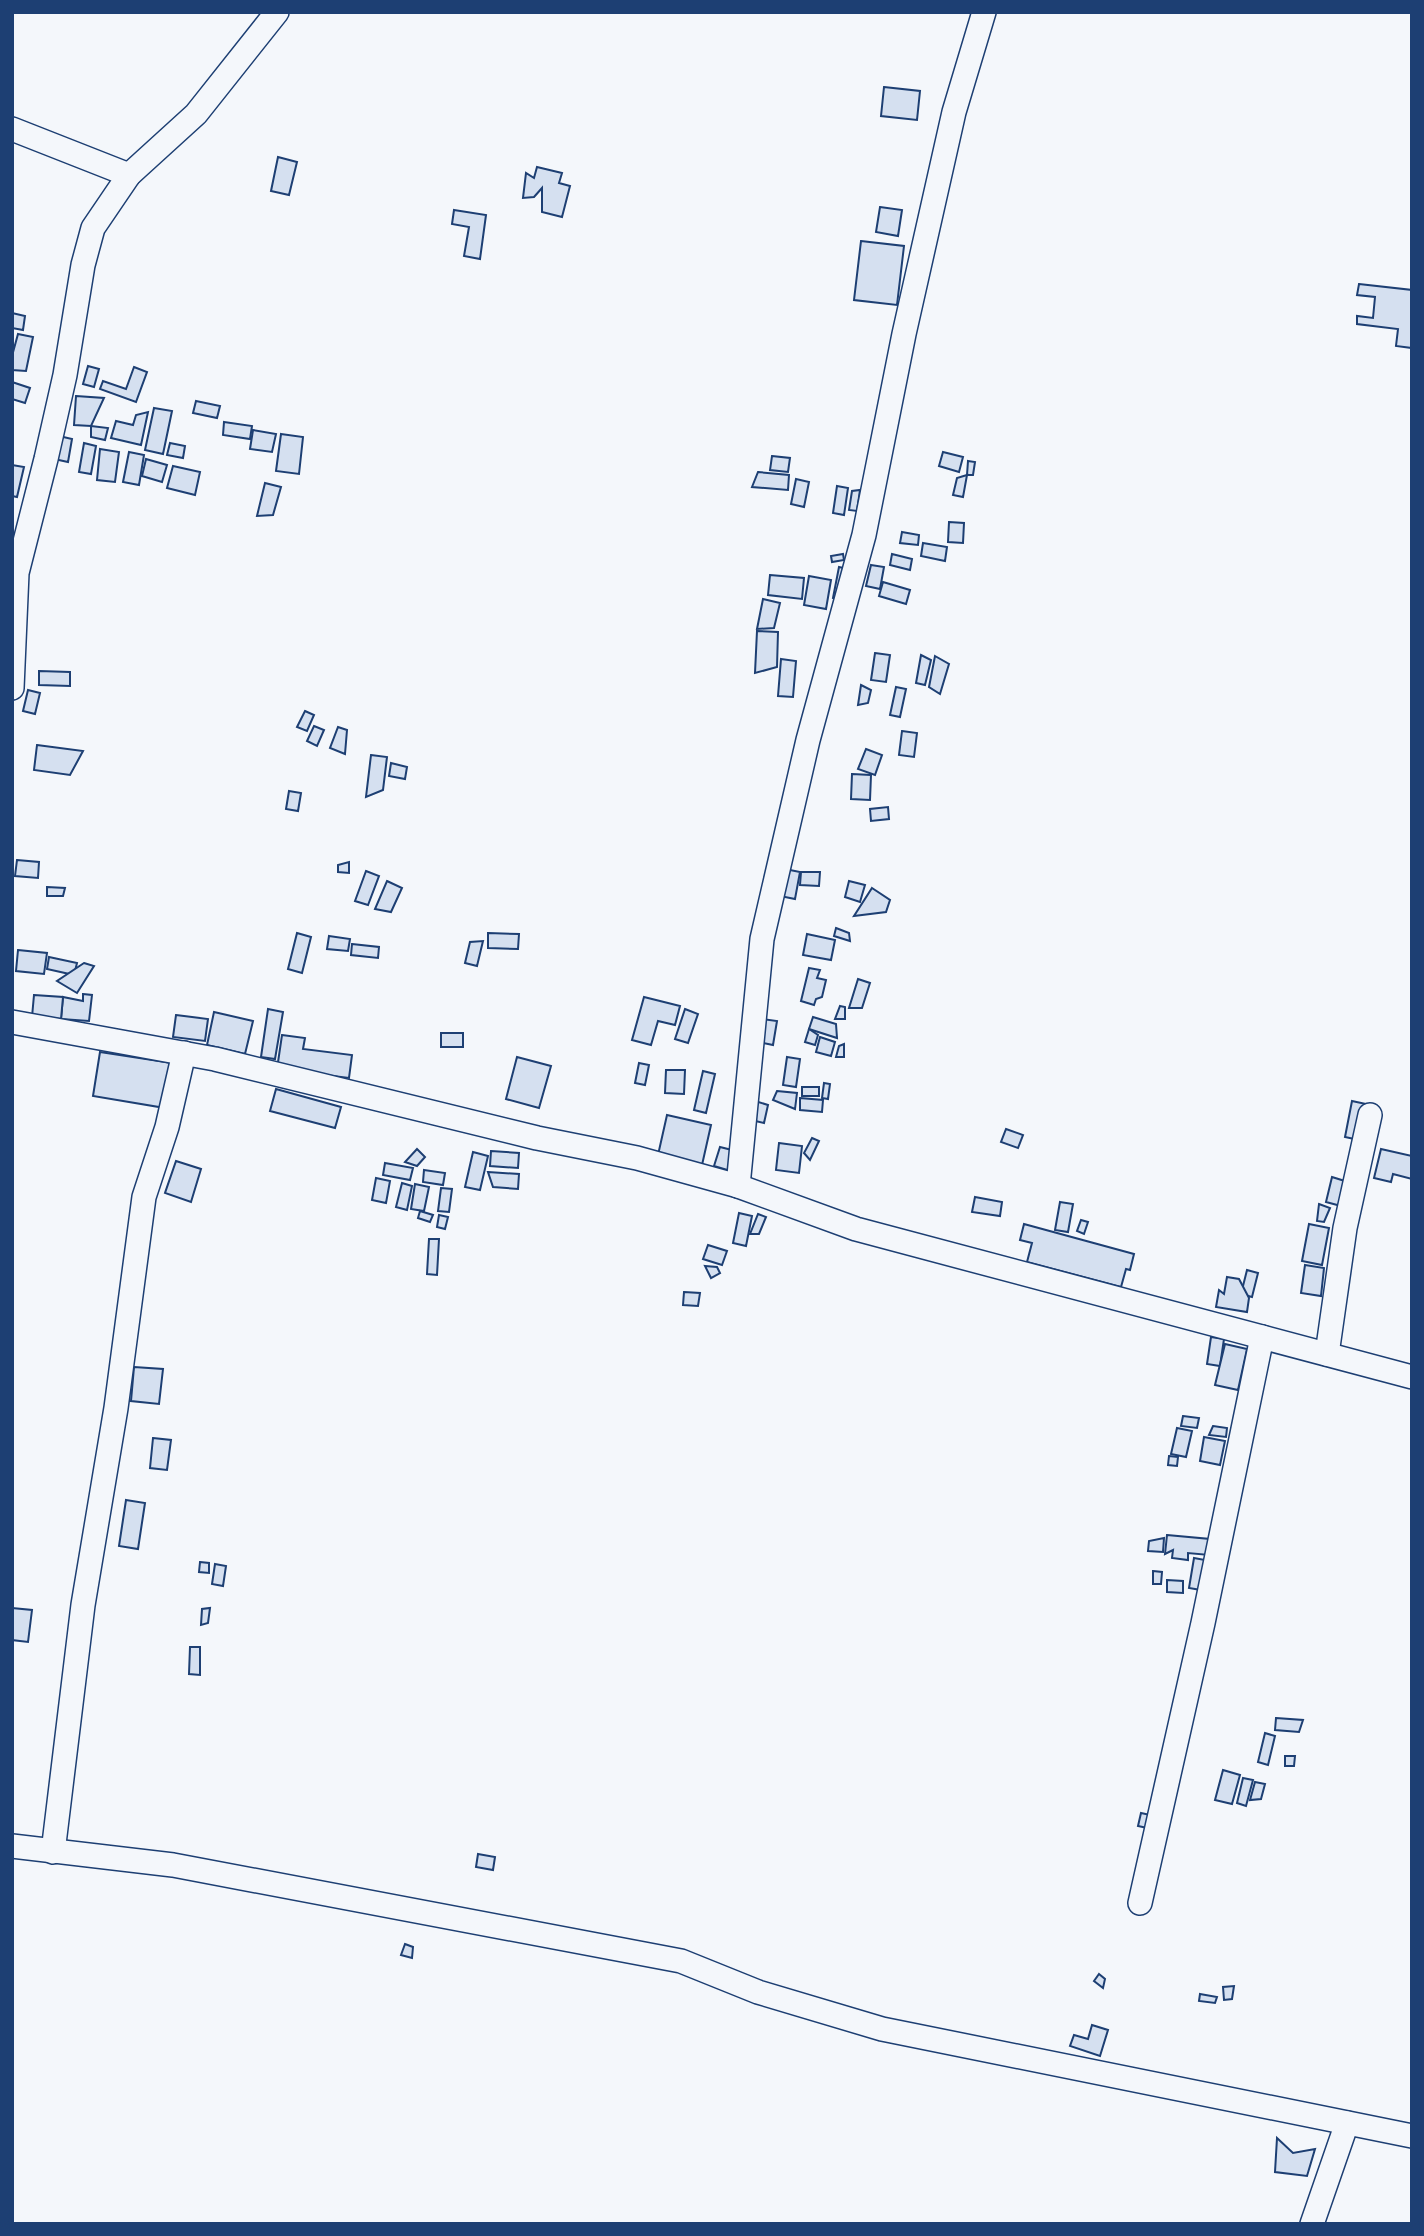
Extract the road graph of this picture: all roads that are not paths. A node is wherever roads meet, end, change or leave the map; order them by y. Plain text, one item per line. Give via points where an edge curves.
1 (277, 12) edge
2 (985, 12) edge
3 (12, 129) edge
4 (129, 175) junction
5 (12, 688) edge
6 (12, 1022) edge
7 (184, 1053) junction
8 (1370, 1115) dead end
9 (738, 1185) junction
10 (1262, 1337) junction
11 (1327, 1354) junction
12 (1412, 1377) edge
13 (12, 1846) edge
14 (53, 1852) junction
15 (1140, 1903) dead end
16 (1347, 2123) junction
17 (1412, 2136) edge
18 (1312, 2224) edge

1 - 4 street via 196,114
2 - 9 street via 954,112 864,535 808,740 762,939
3 - 4 street
4 - 5 street via 93,228 83,265 57,411 17,573
6 - 7 street
7 - 9 street
7 - 14 street via 144,1197 116,1408 83,1605
8 - 11 street via 1345,1228
9 - 10 street via 856,1229
10 - 11 street
10 - 15 street
11 - 12 street
13 - 14 street
14 - 16 street via 173,1865 681,1961 758,1992 882,2029
16 - 17 street
16 - 18 street

